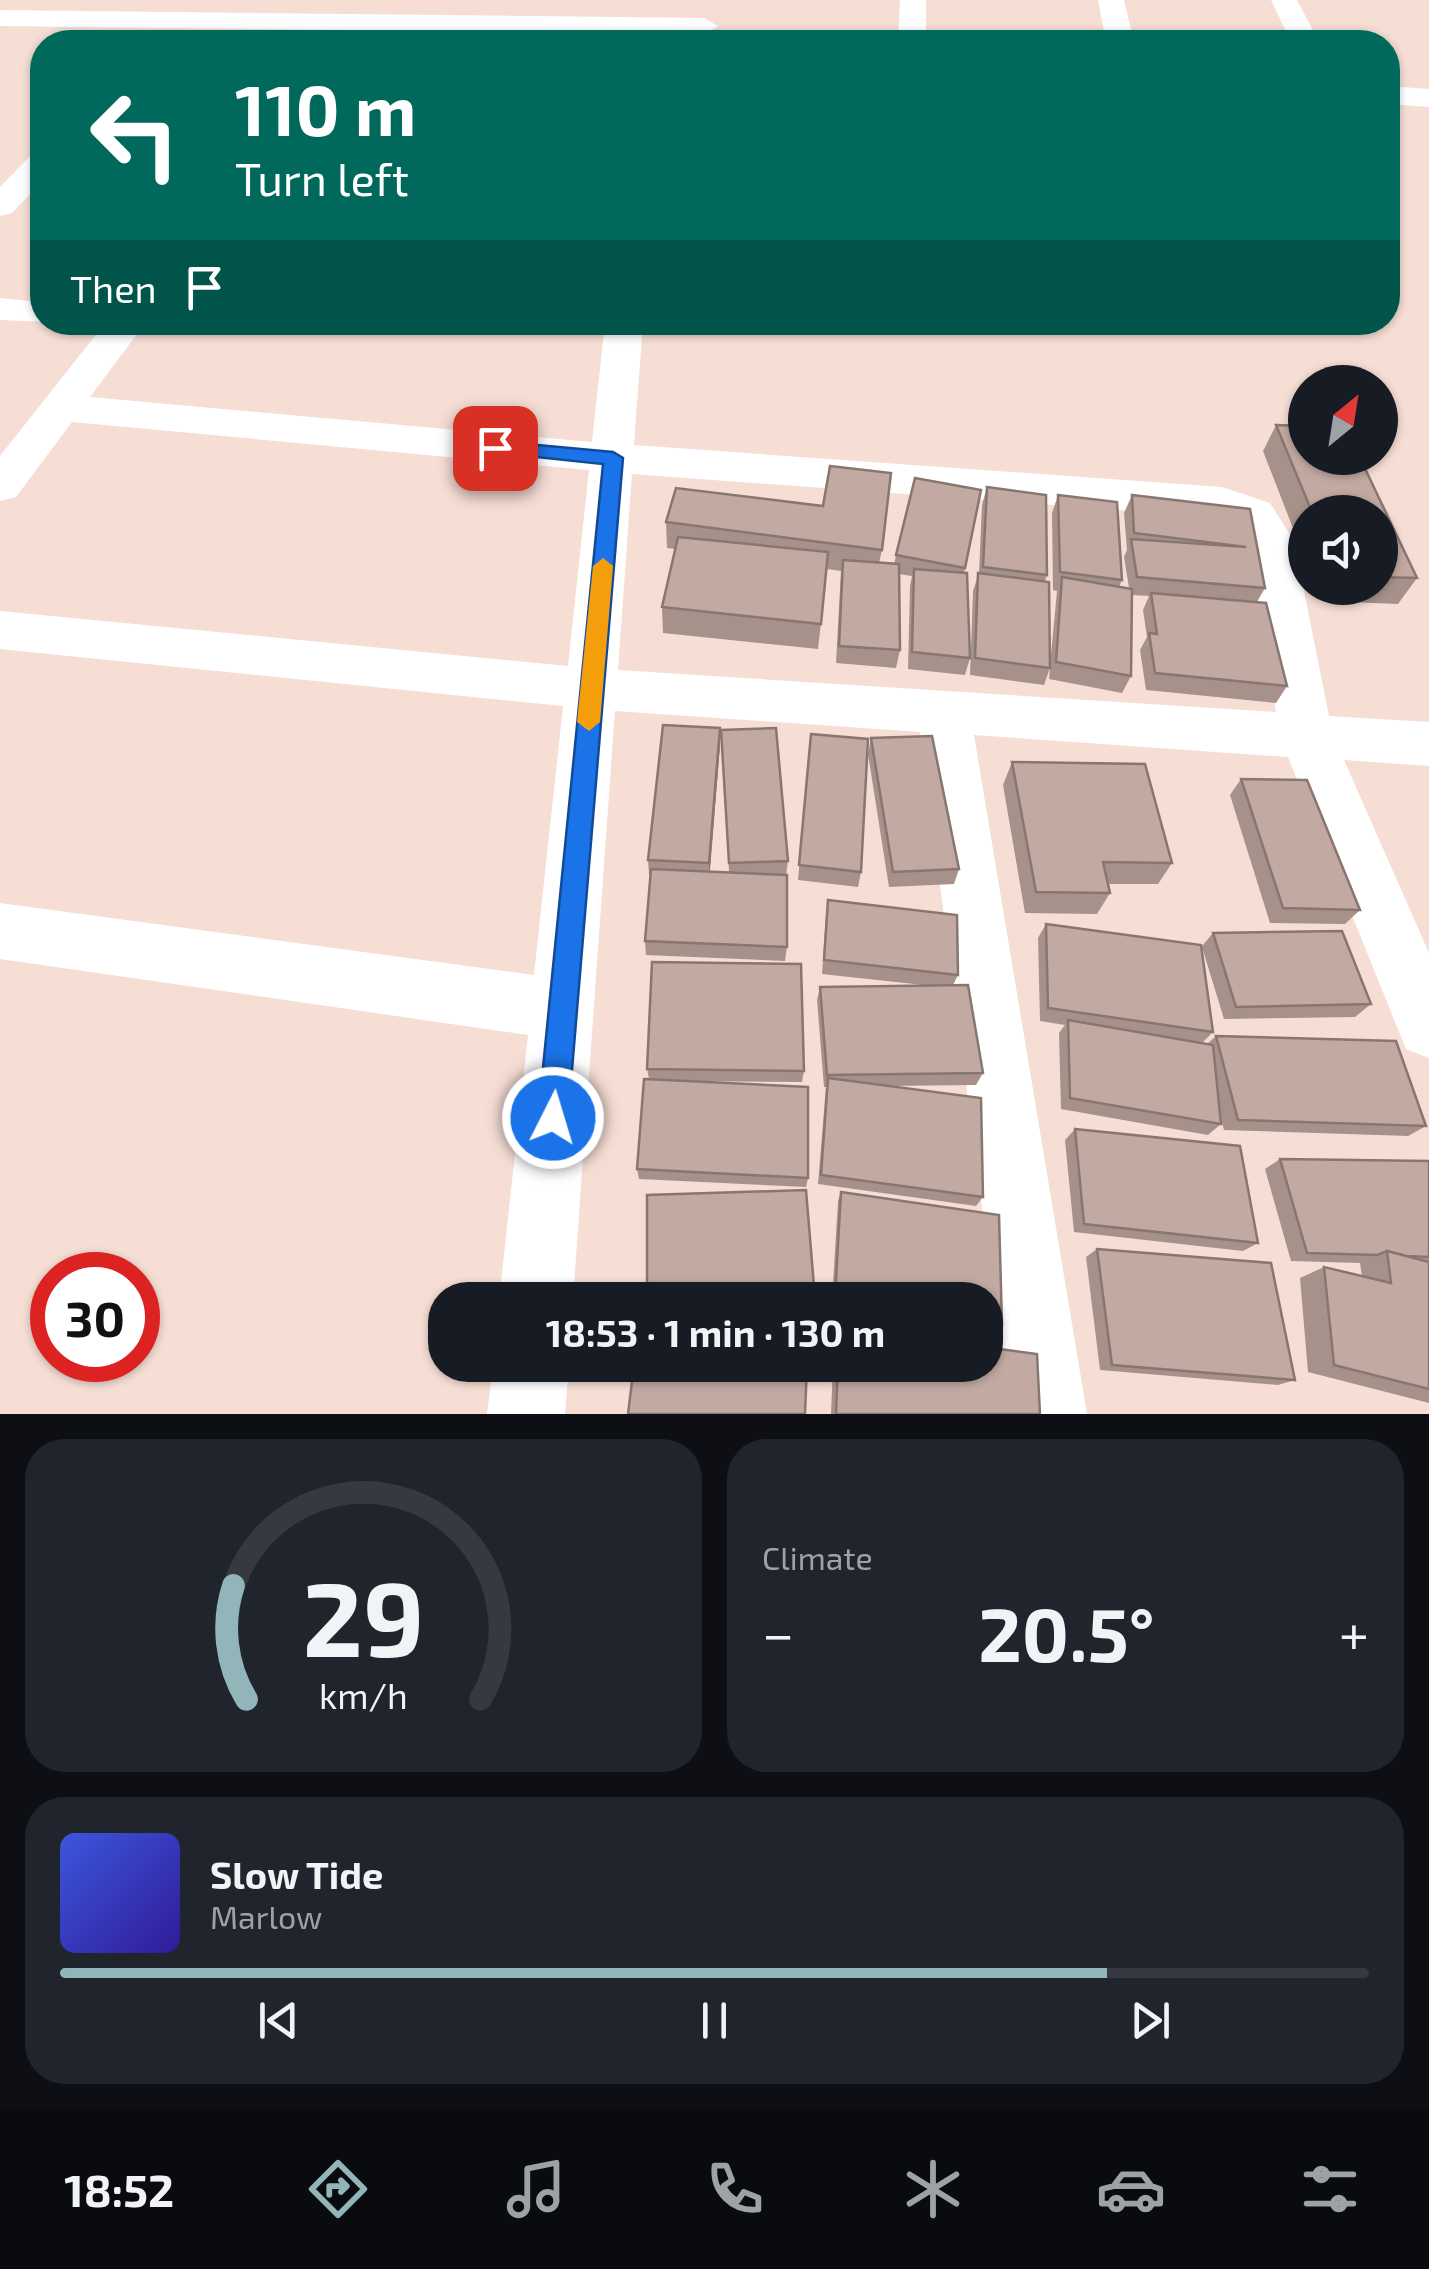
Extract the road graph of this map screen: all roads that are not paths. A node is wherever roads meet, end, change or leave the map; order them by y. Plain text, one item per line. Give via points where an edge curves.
1 (914, 0) edge
2 (1111, 0) edge
3 (1284, 0) edge
4 (0, 18) edge
5 (182, 22) junction
6 (706, 23) edge
7 (174, 30) edge
8 (913, 30) edge
9 (1117, 30) edge
10 (1298, 30) edge
11 (1400, 96) edge
12 (1429, 98) edge
13 (30, 175) edge
14 (0, 206) edge
15 (0, 309) edge
16 (30, 312) edge
17 (117, 335) edge
18 (623, 335) edge
19 (61, 408) junction
20 (613, 458) junction
21 (0, 485) edge
22 (0, 630) edge
23 (592, 689) junction
24 (944, 712) junction
25 (1306, 735) junction
26 (1429, 744) edge
27 (0, 931) edge
28 (563, 1009) junction
29 (1429, 1028) edge
30 (538, 1282) edge
31 (529, 1382) edge
32 (526, 1414) edge
33 (1048, 1414) edge

1 - 8 street
2 - 9 street
3 - 10 street
4 - 5 street
5 - 6 street
5 - 7 street
11 - 12 street
13 - 14 street
15 - 16 street
17 - 19 street
18 - 20 street
19 - 20 street
19 - 21 street
20 - 23 street
20 - 25 street via 1222,502 1254,514 1271,540
22 - 23 street
23 - 24 street
23 - 28 street
24 - 25 street
24 - 33 street
25 - 26 street
25 - 29 street
27 - 28 street
28 - 30 street
31 - 32 street

